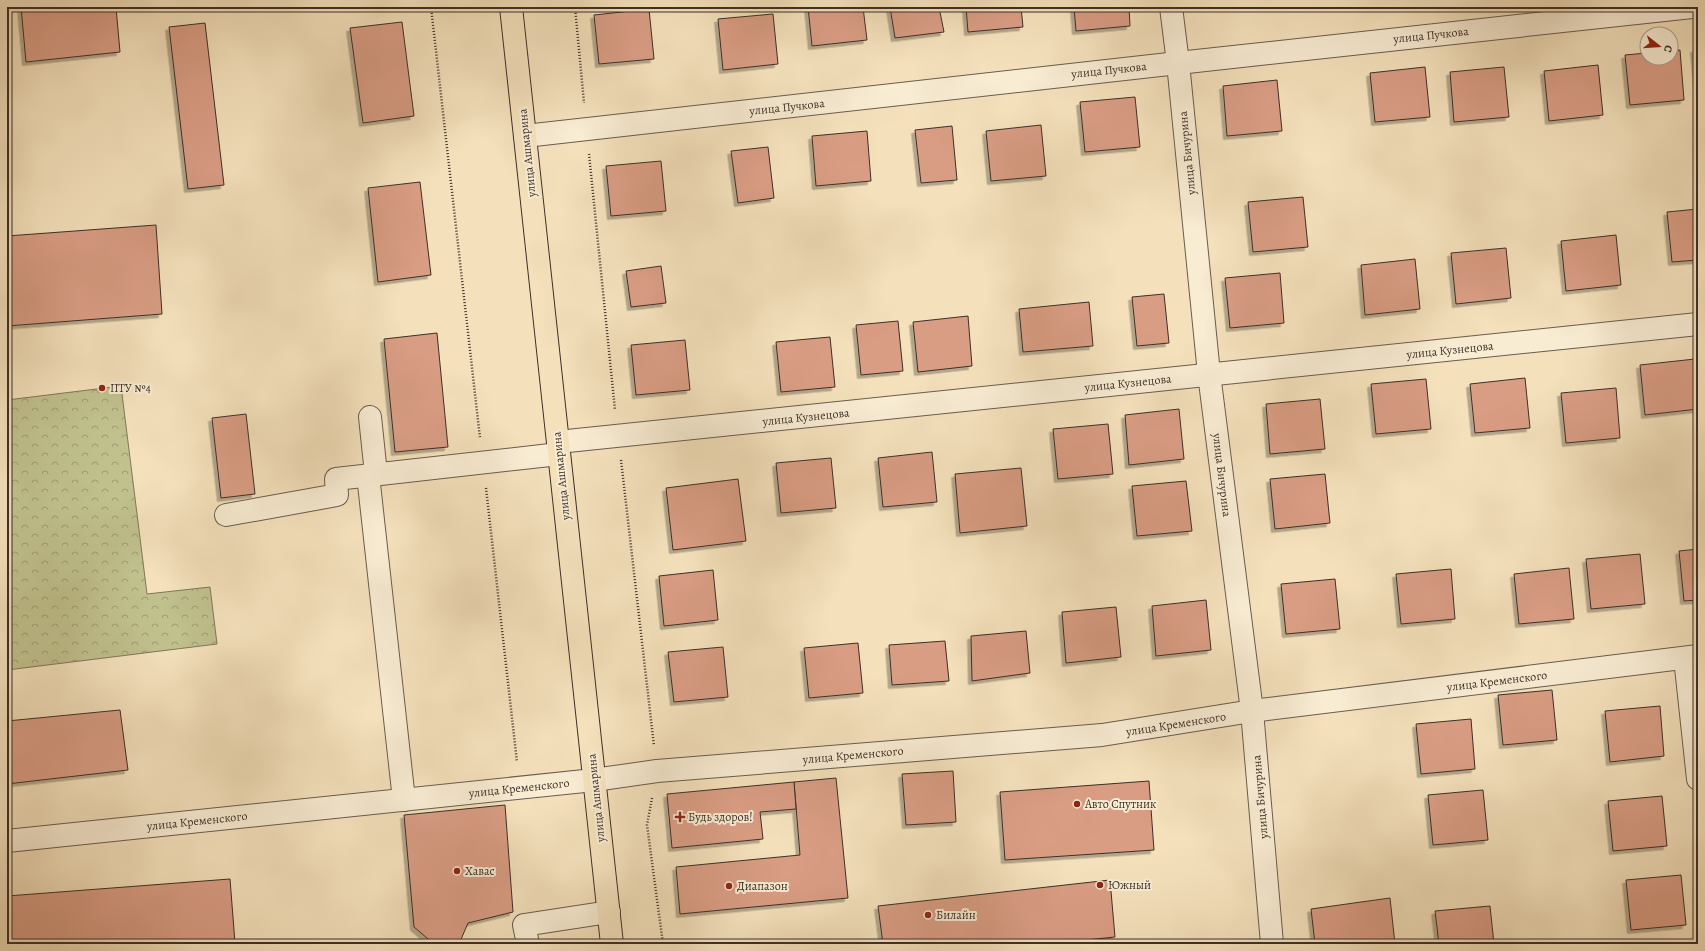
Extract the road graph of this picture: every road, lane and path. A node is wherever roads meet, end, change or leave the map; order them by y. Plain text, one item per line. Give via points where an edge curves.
1 (431, 7) edge
2 (511, 7) edge
3 (574, 7) edge
4 (1171, 7) edge
5 (1692, 7) edge
6 (1178, 63) junction
7 (586, 129) junction
8 (525, 136) junction
9 (1698, 324) edge
10 (1209, 374) junction
11 (370, 417) dead end
12 (618, 436) junction
13 (558, 448) junction
14 (483, 462) junction
15 (372, 475) junction
16 (226, 515) dead end
17 (1691, 657) edge
18 (1252, 711) junction
19 (656, 771) junction
20 (1698, 779) edge
21 (594, 780) junction
22 (520, 788) junction
23 (404, 800) junction
24 (7, 841) edge
25 (609, 912) junction
26 (528, 944) edge
27 (612, 944) edge
28 (663, 944) edge
29 (1272, 944) edge

1 - 14 path
2 - 8 main road, улица Ашмарина
3 - 7 path
4 - 6 street, улица Бичурина
5 - 6 street, улица Пучкова
6 - 7 street, улица Пучкова
6 - 10 street, улица Бичурина
7 - 8 street, улица Пучкова
7 - 12 path
8 - 13 main road, улица Ашмарина
9 - 10 street, улица Кузнецова
10 - 12 street, улица Кузнецова
10 - 18 street, улица Бичурина
11 - 15 street
12 - 13 street, улица Кузнецова
12 - 19 path
13 - 14 street, улица Кузнецова
13 - 21 main road, улица Ашмарина
14 - 15 street, улица Кузнецова
14 - 22 path
15 - 16 street, улица Кузнецова via 336,479 337,495
15 - 23 street
17 - 18 street, улица Кременского
17 - 20 street
18 - 19 street, улица Кременского via 1102,735
18 - 29 street, улица Бичурина
19 - 21 street, улица Кременского
19 - 28 path via 647,825
21 - 22 street, улица Кременского
21 - 25 main road, улица Ашмарина
22 - 23 street, улица Кременского
23 - 24 street, улица Кременского
25 - 26 street via 524,925
25 - 27 main road, улица Ашмарина

